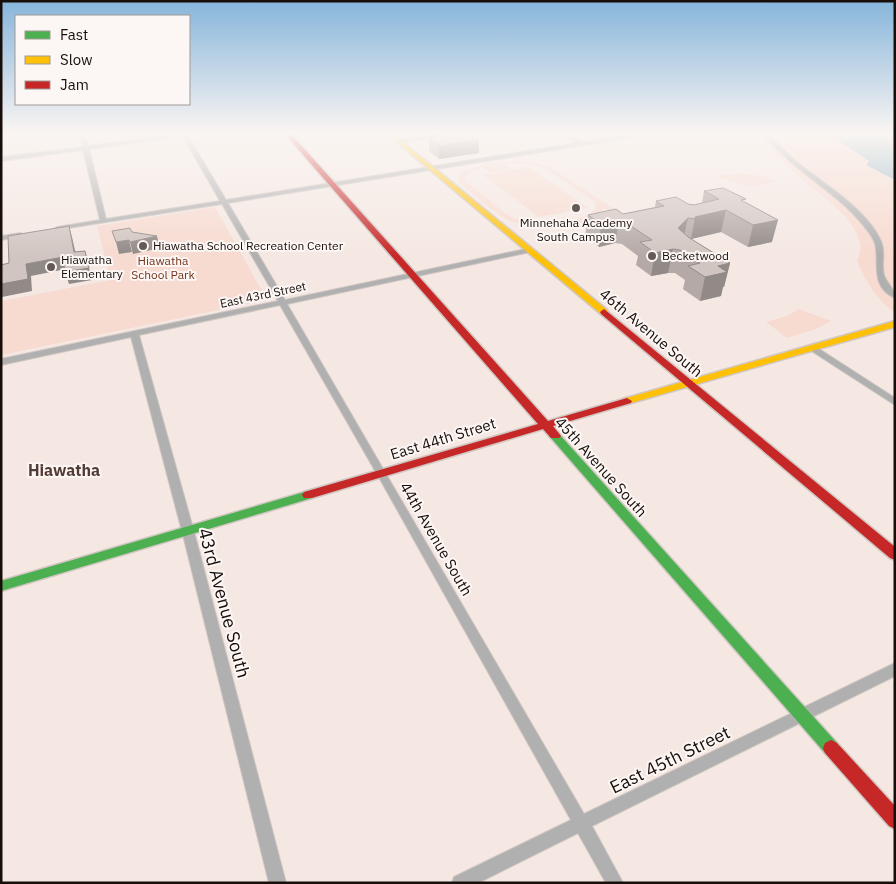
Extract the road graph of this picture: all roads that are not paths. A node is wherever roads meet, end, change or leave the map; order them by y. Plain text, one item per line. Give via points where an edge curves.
1 (92, 174) edge
2 (208, 174) edge
3 (323, 174) edge
4 (388, 174) edge
5 (438, 174) edge
6 (809, 174) edge
7 (332, 184) junction
8 (223, 201) junction
9 (103, 221) junction
10 (52, 230) edge
11 (26, 234) edge
12 (1, 238) edge
13 (530, 250) junction
14 (412, 275) junction
15 (895, 296) edge
16 (282, 302) junction
17 (895, 324) edge
18 (134, 334) junction
19 (813, 348) junction
20 (1, 362) edge
21 (687, 383) junction
22 (895, 402) edge
23 (544, 425) junction
24 (382, 474) junction
25 (188, 531) junction
26 (895, 555) edge
27 (1, 586) edge
28 (895, 669) edge
29 (803, 715) junction
30 (895, 820) edge
31 (581, 824) junction
32 (278, 883) edge
33 (460, 883) edge
34 (615, 883) edge

1 - 9 street
2 - 8 street, 44th Avenue South
3 - 7 street, 45th Avenue South
4 - 7 street
5 - 13 street, 46th Avenue South
6 - 15 street via 870,228 879,246 879,275
7 - 8 street
7 - 14 street, 45th Avenue South
8 - 9 street
8 - 16 street, 44th Avenue South
9 - 10 street
11 - 12 street
13 - 14 street, East 43rd Street
13 - 21 street, 46th Avenue South
14 - 16 street, East 43rd Street
14 - 23 street, 45th Avenue South
16 - 18 street, East 43rd Street
16 - 24 street, 44th Avenue South
17 - 19 street, East 44th Street
18 - 20 street, East 43rd Street
18 - 25 street, 43rd Avenue South
19 - 21 street, East 44th Street
19 - 22 street
21 - 23 street, East 44th Street
21 - 26 street, 46th Avenue South
23 - 24 street, East 44th Street
23 - 29 street, 45th Avenue South
24 - 25 street, East 44th Street
24 - 31 street, 44th Avenue South
25 - 27 street, East 44th Street
25 - 32 street, 43rd Avenue South
28 - 29 street, East 45th Street
29 - 30 street, 45th Avenue South
29 - 31 street, East 45th Street
31 - 33 street, East 45th Street
31 - 34 street, 44th Avenue South

